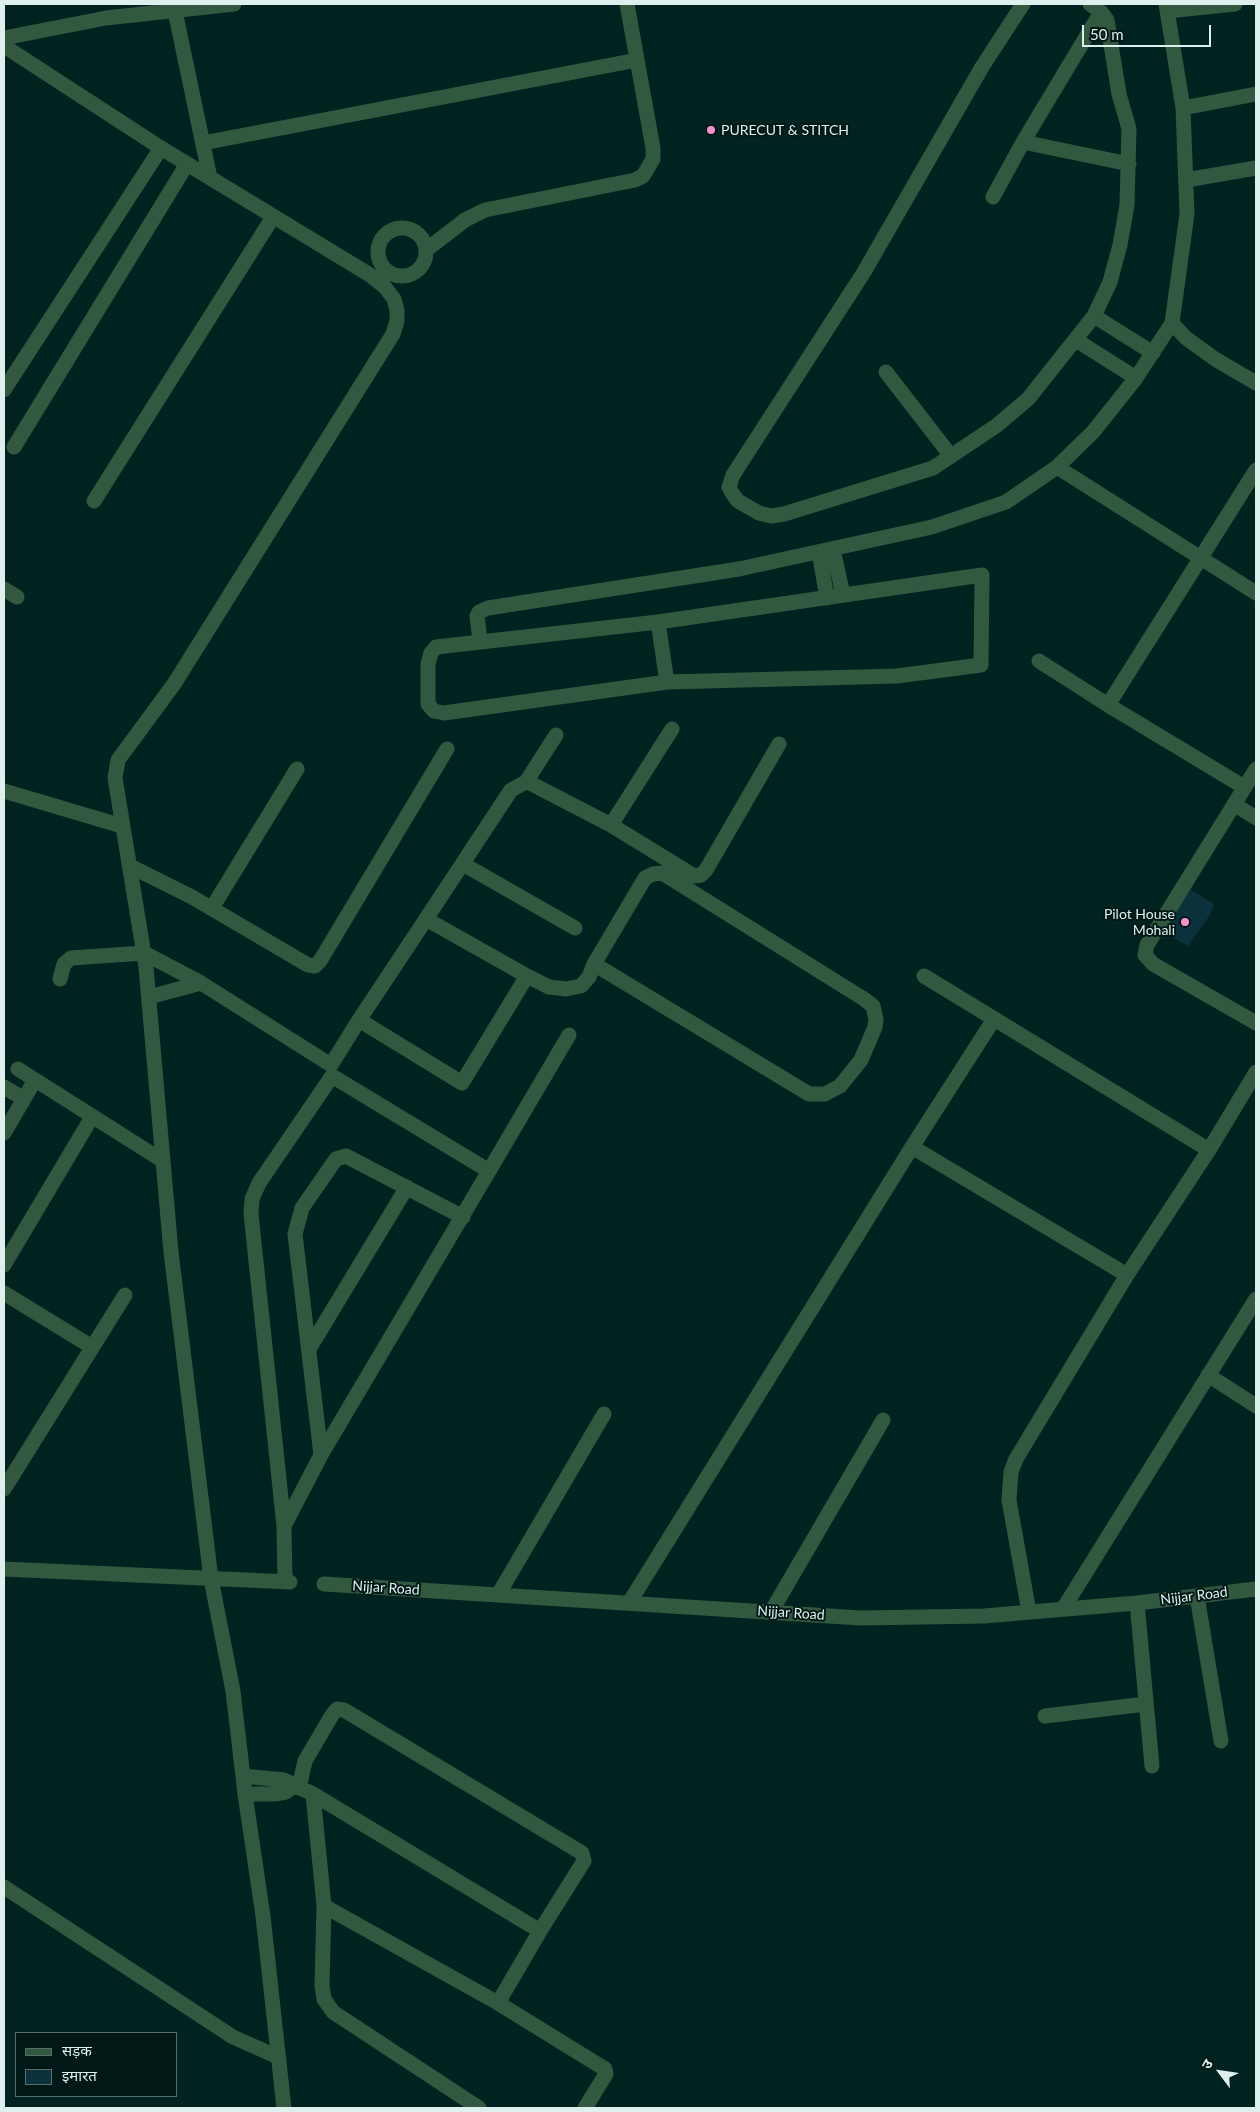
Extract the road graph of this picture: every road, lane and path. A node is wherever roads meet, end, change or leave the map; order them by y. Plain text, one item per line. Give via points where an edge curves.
1 (234, 4) edge
2 (627, 4) edge
3 (1023, 4) edge
4 (1235, 4) edge
5 (1167, 7) edge
6 (1096, 8) edge
7 (175, 11) junction
8 (4, 38) edge
9 (4, 46) edge
10 (637, 60) junction
11 (1256, 94) edge
12 (1183, 108) junction
13 (202, 142) junction
14 (1023, 142) junction
15 (161, 148) junction
16 (186, 164) junction
17 (1129, 164) junction
18 (1256, 168) edge
19 (210, 178) junction
20 (1186, 180) junction
21 (994, 197) dead end
22 (273, 217) junction
23 (426, 250) junction
24 (384, 267) junction
25 (375, 279) junction
26 (1094, 316) junction
27 (1172, 323) junction
28 (1076, 340) junction
29 (1153, 353) junction
30 (886, 372) dead end
31 (1136, 378) junction
32 (1256, 383) edge
33 (4, 390) edge
34 (14, 446) dead end
35 (951, 456) junction
36 (1057, 467) junction
37 (1256, 470) edge
38 (94, 501) dead end
39 (826, 550) junction
40 (1201, 559) junction
41 (4, 589) edge
42 (1256, 593) edge
43 (843, 595) junction
44 (17, 597) dead end
45 (827, 598) junction
46 (658, 622) junction
47 (480, 642) junction
48 (1039, 662) dead end
49 (667, 682) junction
50 (1108, 705) junction
51 (672, 729) dead end
52 (556, 735) dead end
53 (779, 744) dead end
54 (447, 749) dead end
55 (297, 769) dead end
56 (1256, 769) edge
57 (526, 782) junction
58 (1244, 787) junction
59 (4, 791) edge
60 (1234, 804) junction
61 (1256, 818) edge
62 (122, 826) junction
63 (611, 826) junction
64 (463, 864) junction
65 (130, 866) junction
66 (212, 908) junction
67 (426, 919) junction
68 (575, 928) dead end
69 (144, 953) junction
70 (594, 964) junction
71 (527, 976) junction
72 (924, 976) dead end
73 (60, 979) dead end
74 (200, 983) junction
75 (148, 997) junction
76 (994, 1019) junction
77 (359, 1020) junction
78 (1256, 1024) edge
79 (569, 1035) dead end
80 (18, 1069) dead end
81 (1256, 1072) edge
82 (35, 1080) junction
83 (4, 1087) edge
84 (24, 1099) junction
85 (92, 1117) junction
86 (4, 1133) edge
87 (912, 1148) junction
88 (1210, 1150) junction
89 (163, 1161) junction
90 (489, 1171) junction
91 (407, 1187) junction
92 (463, 1217) junction
93 (4, 1265) edge
94 (1127, 1275) junction
95 (125, 1295) dead end
96 (5, 1296) edge
97 (1256, 1298) edge
98 (92, 1348) junction
99 (309, 1349) junction
100 (1208, 1375) junction
101 (1256, 1406) edge
102 (604, 1414) dead end
103 (883, 1420) dead end
104 (321, 1455) junction
105 (4, 1489) edge
106 (284, 1526) junction
107 (4, 1569) edge
108 (211, 1579) junction
109 (324, 1584) dead end
110 (1256, 1589) edge
111 (498, 1595) junction
112 (1197, 1596) junction
113 (629, 1603) junction
114 (1137, 1603) junction
115 (1063, 1609) junction
116 (771, 1612) junction
117 (1029, 1612) junction
118 (1146, 1704) junction
119 (1045, 1716) dead end
120 (1221, 1741) dead end
121 (1152, 1766) dead end
122 (243, 1776) junction
123 (302, 1789) junction
124 (244, 1794) junction
125 (4, 1886) edge
126 (324, 1906) junction
127 (540, 1931) junction
128 (498, 2003) junction
129 (278, 2057) junction
130 (284, 2108) edge
131 (478, 2108) edge
132 (585, 2108) edge

1 - 7 street
2 - 10 street
3 - 35 street via 982,67 864,272 733,475 729,487 738,501 771,516 933,468
4 - 5 street
5 - 12 street
6 - 14 street
6 - 17 street via 1107,20 1119,94 1129,130
7 - 8 street via 106,18
7 - 13 street
9 - 15 street
10 - 13 street
10 - 23 street via 653,148 653,159 643,176 485,210 465,220
11 - 12 street
12 - 20 street
13 - 19 street
14 - 17 street
14 - 21 street
15 - 16 street
15 - 33 street
16 - 19 street
16 - 34 street
17 - 26 street via 1127,205 1120,245 1110,282
18 - 20 street
19 - 22 street
20 - 27 street via 1187,214
22 - 25 street
22 - 38 street
23 - 24 street via 422,265 409,274 393,274
23 - 24 street via 414,231 392,230 379,248
24 - 25 street
25 - 62 street via 394,299 398,310 393,334 174,684 118,760 115,788
26 - 28 street
26 - 29 street
27 - 29 street
27 - 32 street via 1186,338 1215,359
28 - 31 street
28 - 35 street via 1028,399 996,426
29 - 31 street
30 - 35 street
31 - 36 street via 1093,432
36 - 39 street via 1006,502 932,527
36 - 40 street
37 - 40 street
39 - 43 street
39 - 45 street
39 - 47 street via 739,569 488,608 477,616
40 - 42 street
40 - 50 street
41 - 44 street
43 - 45 street
43 - 49 street via 982,575 981,665 897,676
45 - 46 street
46 - 47 street
46 - 49 street
47 - 49 street via 433,650 428,664 430,708 444,713
48 - 50 street
50 - 58 street
51 - 63 street
52 - 57 street
53 - 63 street via 701,875 694,876
54 - 66 street via 315,966 308,965
55 - 66 street
56 - 58 street
57 - 63 street
57 - 64 street via 511,790
58 - 60 street
59 - 62 street
60 - 61 street
60 - 78 street via 1145,955 1153,964
62 - 65 street
64 - 67 street
64 - 68 street
65 - 66 street
65 - 69 street
67 - 71 street
67 - 77 street
69 - 73 street via 71,958 64,964
69 - 74 street
69 - 75 street
70 - 70 street via 645,878 662,873 864,999 873,1006 875,1027 861,1060 840,1086 825,1094 809,1094
70 - 71 street via 581,986 566,989 549,988
71 - 77 street via 462,1084
72 - 76 street
74 - 75 street
74 - 77 street via 331,1065
75 - 89 street
76 - 87 street
76 - 88 street
79 - 90 street
80 - 82 street
81 - 88 street
82 - 84 street
82 - 85 street
83 - 84 street
84 - 86 street
85 - 89 street
85 - 93 street
87 - 94 street
87 - 113 street
88 - 94 street
89 - 108 street
90 - 92 street
90 - 106 street via 332,1076 258,1183 252,1198 251,1214
91 - 92 street
91 - 99 street
91 - 99 street via 351,1157 342,1156 336,1158 302,1208 295,1234
92 - 104 street
94 - 117 street via 1011,1472 1009,1500
95 - 98 street
96 - 98 street
97 - 100 street
98 - 105 street
99 - 104 street
100 - 101 street
100 - 115 street
102 - 111 street
103 - 116 street
104 - 106 street
106 - 108 street via 288,1581
107 - 108 street
108 - 122 street via 233,1691
109 - 111 street, Nijjar Road
110 - 112 street, Nijjar Road
111 - 113 street, Nijjar Road
112 - 114 street, Nijjar Road
112 - 120 street
113 - 116 street, Nijjar Road
114 - 115 street, Nijjar Road
114 - 118 street
115 - 117 street, Nijjar Road
116 - 117 street, Nijjar Road via 861,1618
118 - 119 street
118 - 121 street
122 - 123 street via 284,1780
122 - 124 street
123 - 124 street via 274,1794
123 - 126 street
123 - 127 street
123 - 127 street via 305,1761 332,1715 338,1709 344,1710 582,1853 584,1860
124 - 129 street via 264,1916
125 - 129 street via 226,2032
126 - 128 street
126 - 131 street via 322,1986 324,1999 333,2012
127 - 128 street
128 - 132 street via 605,2069 606,2074
129 - 130 street

